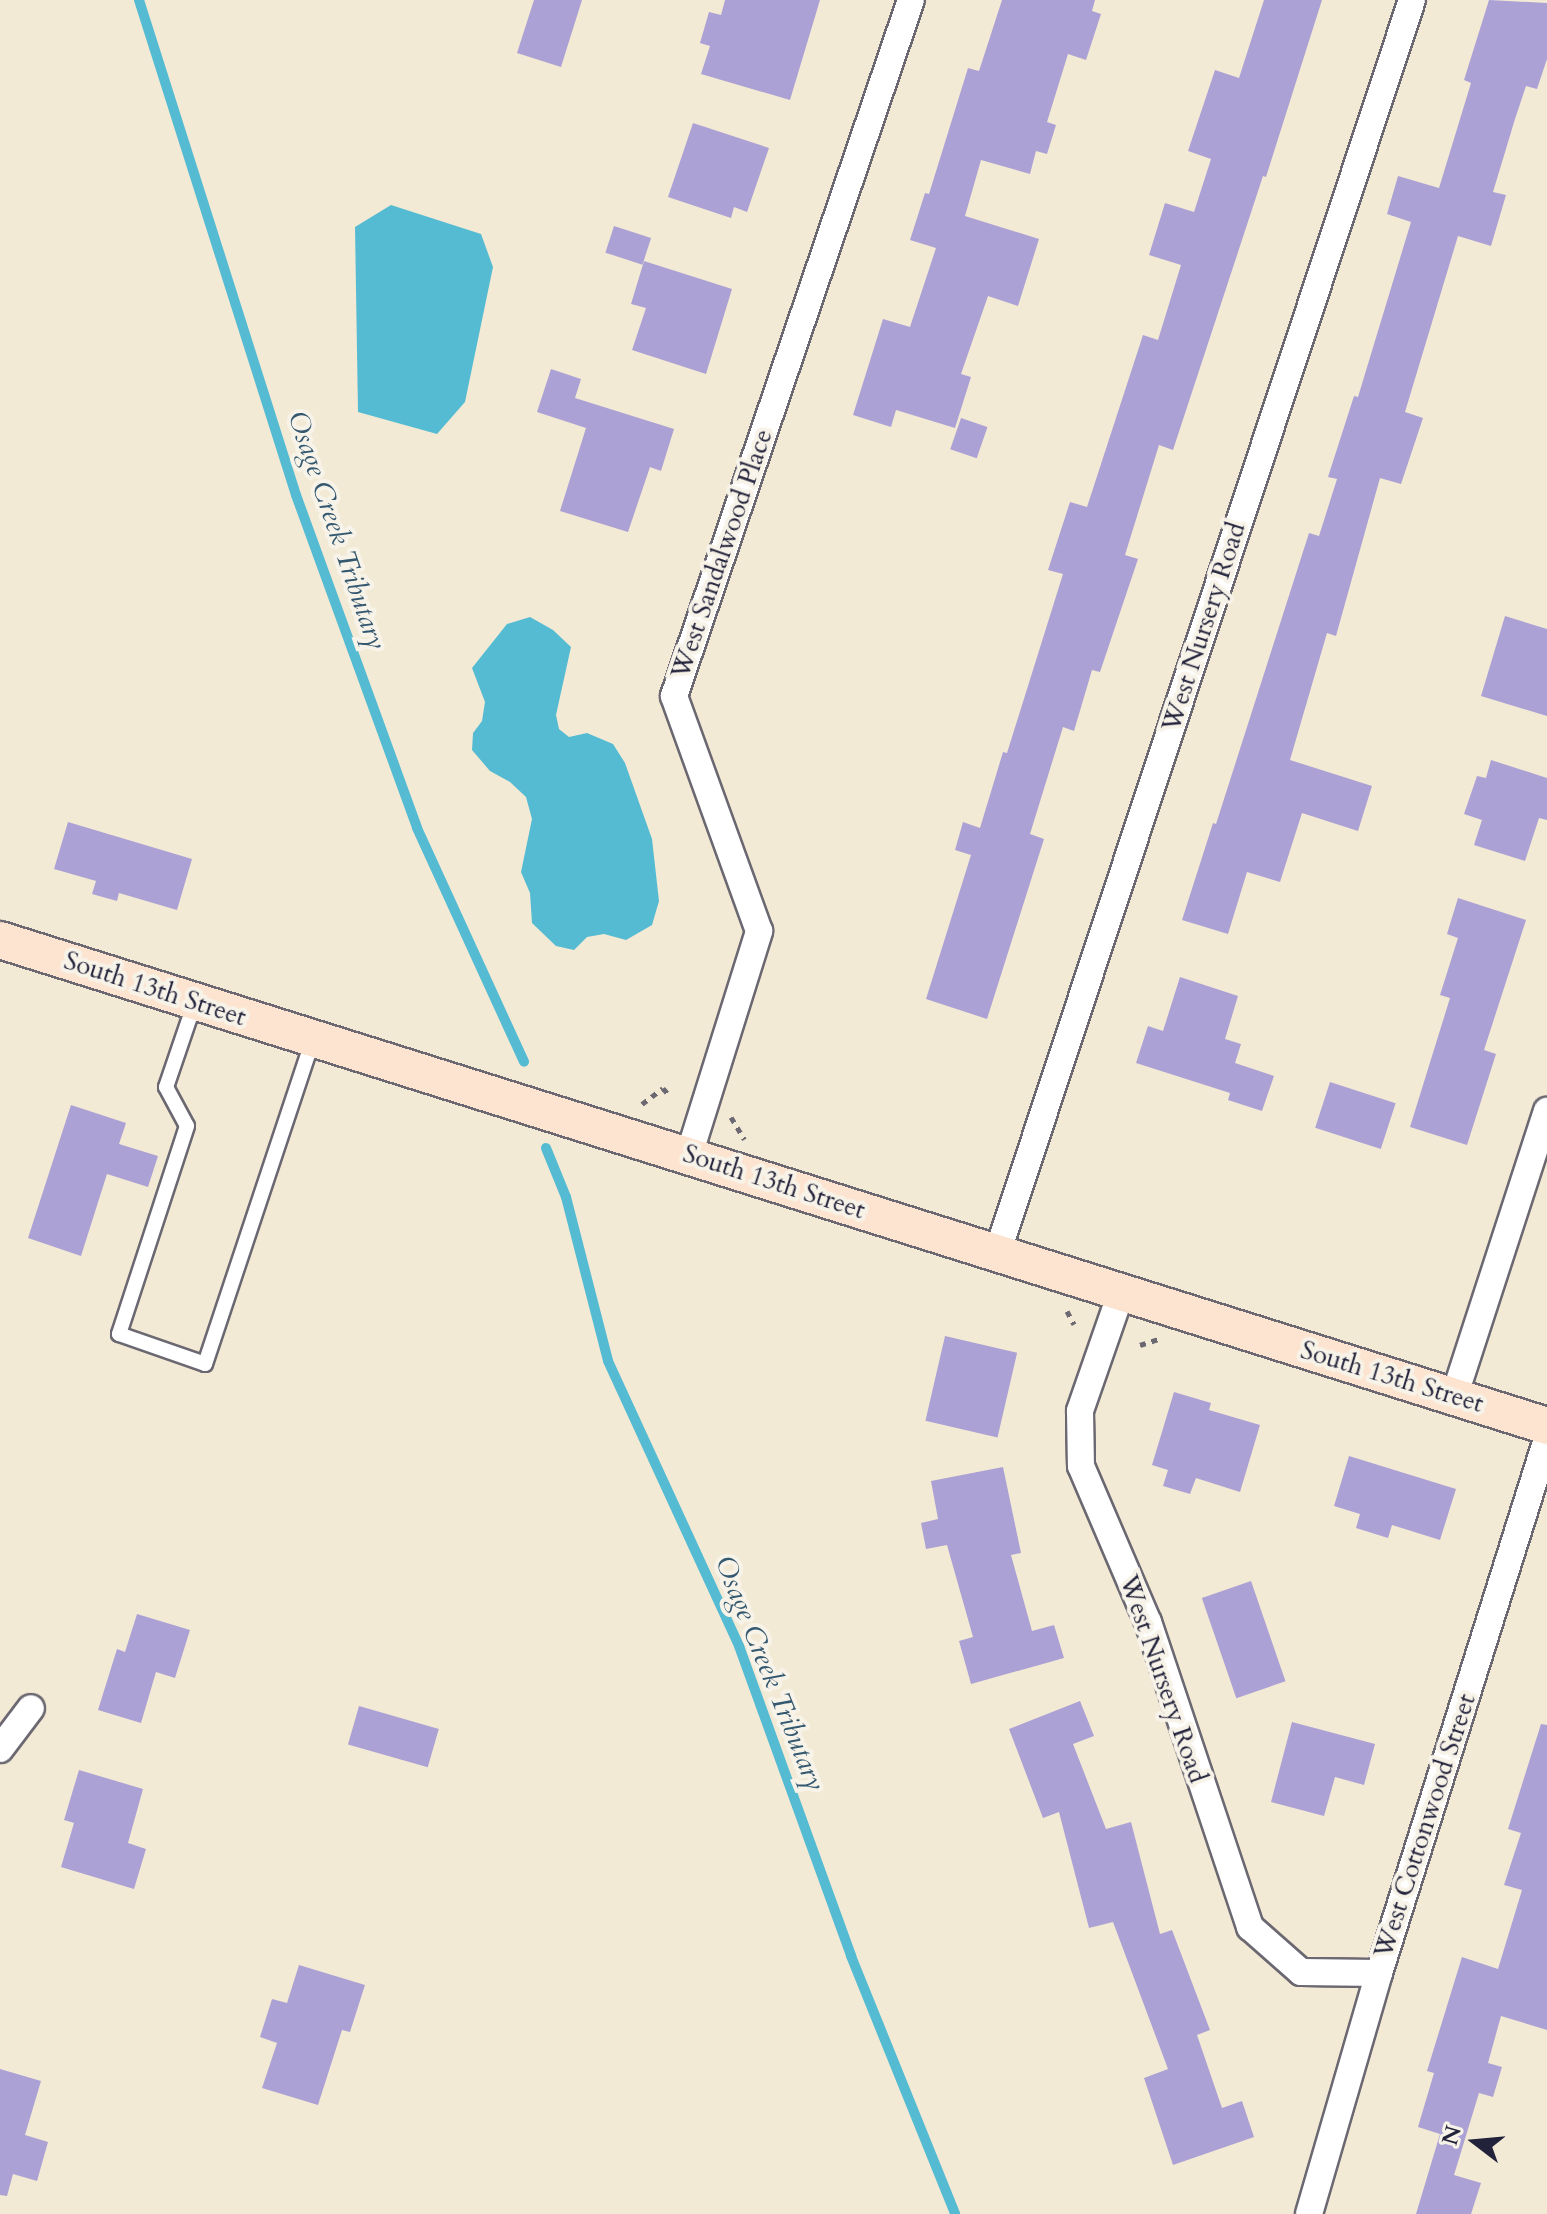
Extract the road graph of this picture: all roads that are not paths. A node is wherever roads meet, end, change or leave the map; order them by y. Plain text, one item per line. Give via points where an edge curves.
1 (911, 0) edge
2 (1412, 0) edge
3 (0, 940) edge
4 (195, 1001) junction
5 (313, 1039) junction
6 (1547, 1111) edge
7 (689, 1155) junction
8 (997, 1254) junction
9 (1121, 1293) junction
10 (1454, 1397) junction
11 (1547, 1426) edge
12 (1547, 1439) edge
13 (31, 1708) dead end
14 (0, 1749) edge
15 (1379, 1973) junction
16 (1309, 2214) edge

1 - 7 street, West Sandalwood Place via 674,696 759,931
2 - 8 street, West Nursery Road
3 - 4 street, South 13th Street
4 - 5 street, South 13th Street
4 - 5 lane via 166,1087 187,1126 119,1334 205,1364
5 - 7 street, South 13th Street
6 - 10 street
7 - 8 street, South 13th Street
8 - 9 street, South 13th Street
9 - 10 street, South 13th Street
9 - 15 street, West Nursery Road via 1080,1411 1081,1466 1148,1622 1250,1927 1301,1972
10 - 11 street, South 13th Street
12 - 15 street, West Cottonwood Street
13 - 14 street
15 - 16 street, West Cottonwood Street

